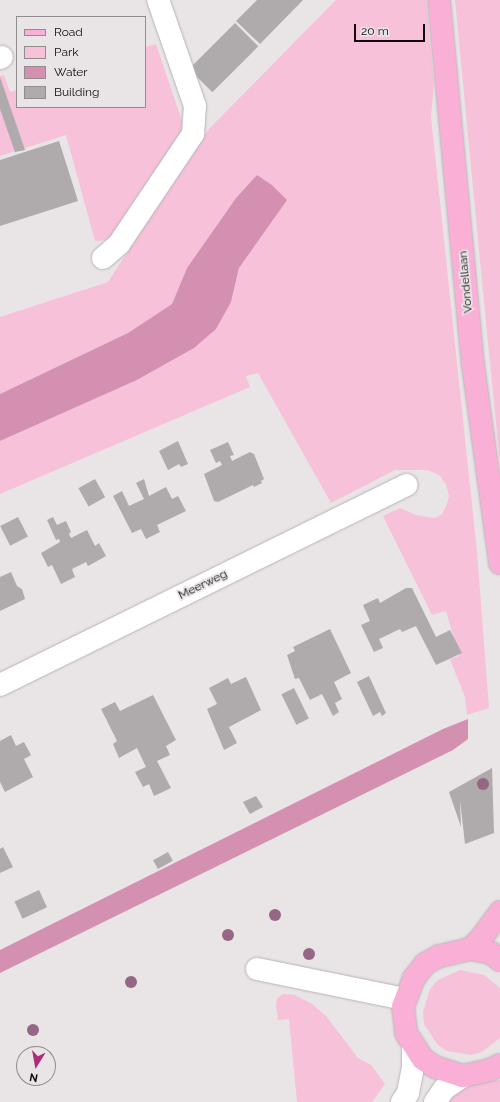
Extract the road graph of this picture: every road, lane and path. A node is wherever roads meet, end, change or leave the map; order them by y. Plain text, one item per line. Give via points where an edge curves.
1 (158, 0) edge
2 (440, 0) edge
3 (103, 258) dead end
4 (406, 485) dead end
5 (500, 563) edge
6 (0, 685) edge
7 (500, 912) edge
8 (470, 949) junction
9 (500, 960) edge
10 (257, 969) dead end
11 (404, 999) junction
12 (413, 1047) junction
13 (500, 1065) edge
14 (463, 1076) junction
15 (402, 1102) edge
16 (435, 1102) edge

1 - 3 street via 195,106 193,134 119,244
2 - 5 main road, Vondellaan via 473,365
4 - 6 street, Meerweg
7 - 8 main road
8 - 9 main road via 491,953
8 - 11 main road via 439,956 425,964 414,978
10 - 11 street
11 - 12 main road via 406,1033
12 - 14 main road via 435,1067
12 - 15 street via 413,1068 408,1093
13 - 14 main road
14 - 16 street via 444,1089

